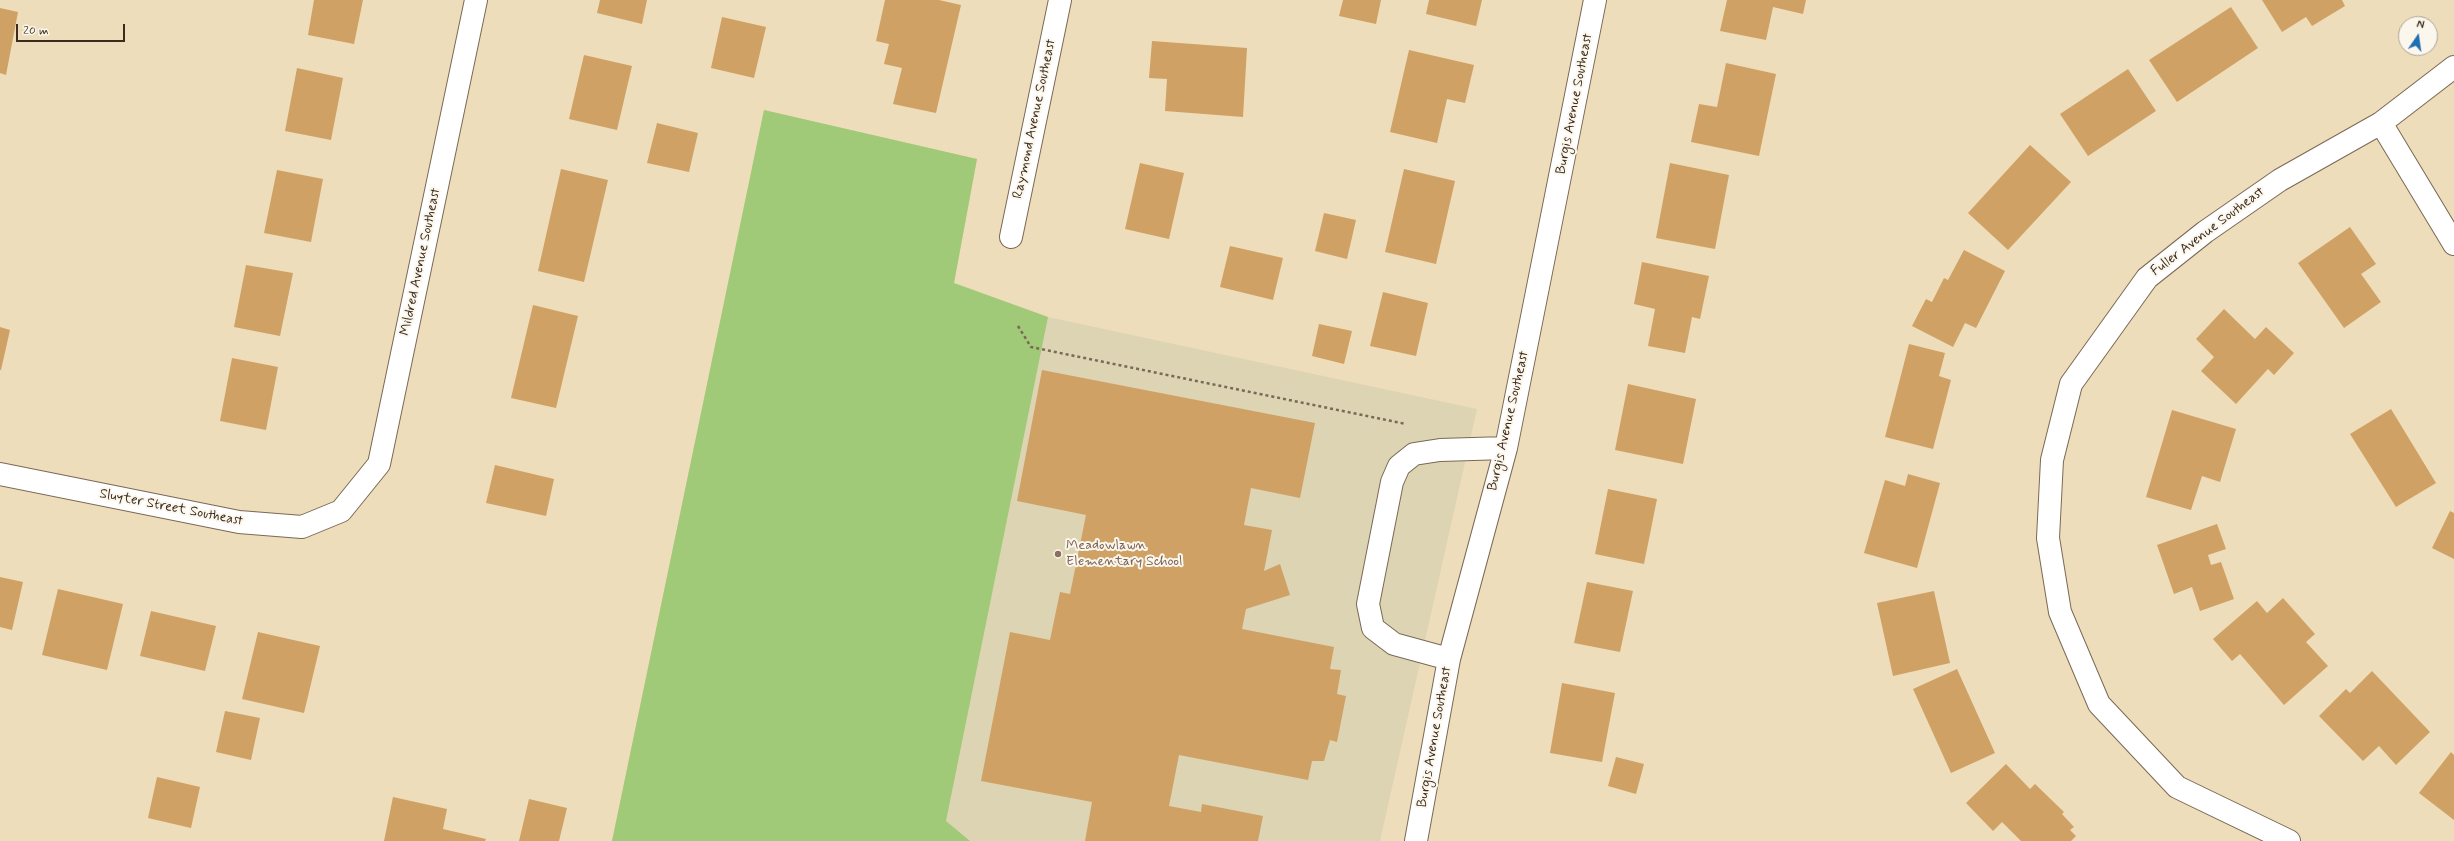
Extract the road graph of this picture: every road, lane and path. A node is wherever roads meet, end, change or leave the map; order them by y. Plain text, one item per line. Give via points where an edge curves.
1 (476, 0) edge
2 (1060, 0) edge
3 (1595, 0) edge
4 (2454, 68) edge
5 (2381, 123) junction
6 (1011, 237) dead end
7 (2454, 244) edge
8 (1018, 326) dead end
9 (1412, 425) dead end
10 (1506, 448) junction
11 (0, 474) edge
12 (341, 511) joint
13 (1449, 659) junction
14 (1416, 841) edge
15 (2289, 841) edge

1 - 12 street, Mildred Avenue Southeast via 379,464
2 - 6 street, Raymond Avenue Southeast
3 - 10 street, Burgis Avenue Southeast
4 - 5 street, Fuller Avenue Southeast
5 - 7 street
5 - 15 street, Fuller Avenue Southeast via 2280,180 2205,232 2147,278 2071,384 2052,460 2048,538 2060,612 2099,704 2177,787
8 - 9 path via 1031,347
10 - 13 street, Burgis Avenue Southeast
10 - 13 street via 1440,450 1414,454 1400,466 1392,482 1368,604 1373,628 1394,644
11 - 12 street, Sluyter Street Southeast via 239,522 302,527
13 - 14 street, Burgis Avenue Southeast

